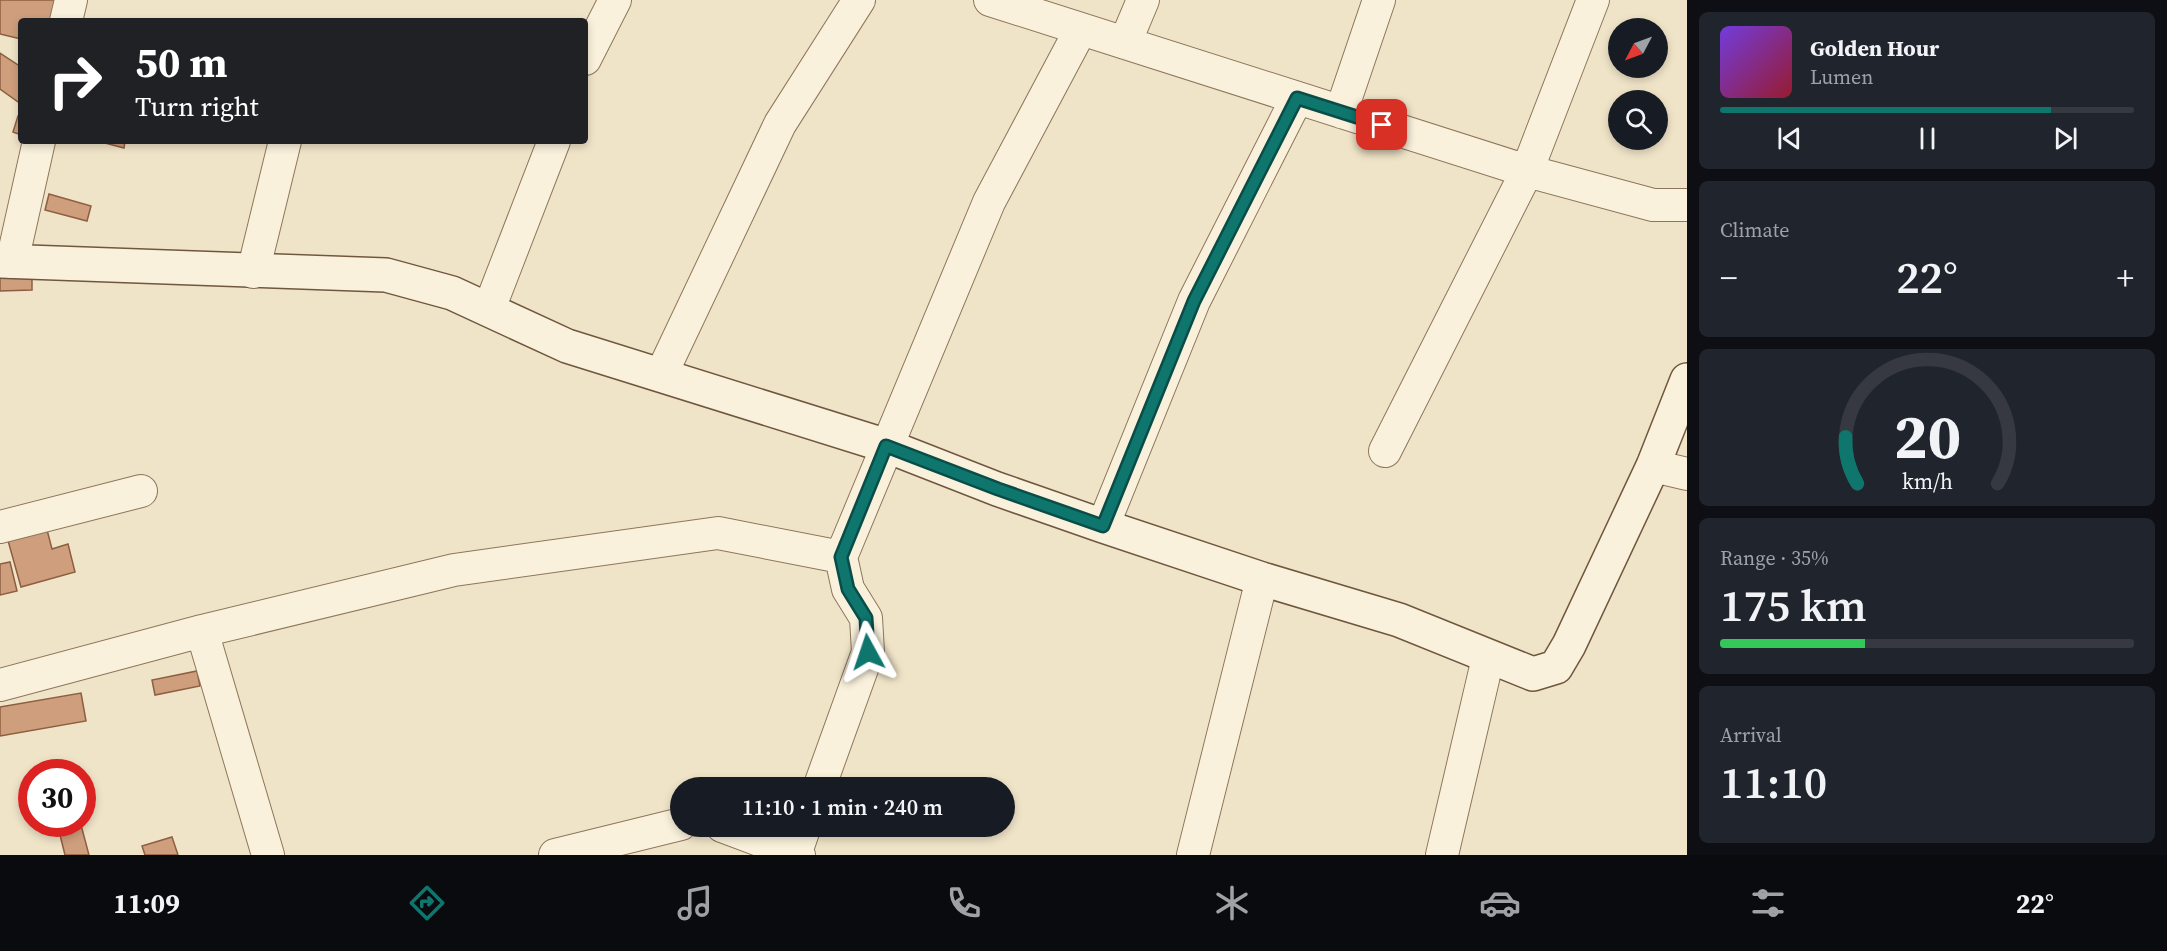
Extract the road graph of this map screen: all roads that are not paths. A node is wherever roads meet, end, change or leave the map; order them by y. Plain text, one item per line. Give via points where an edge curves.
1 (71, 0) edge
2 (615, 0) edge
3 (859, 0) edge
4 (990, 0) edge
5 (1143, 0) edge
6 (1379, 0) edge
7 (1593, 0) edge
8 (67, 18) edge
9 (1081, 29) junction
10 (1125, 43) junction
11 (588, 53) edge
12 (1297, 98) junction
13 (1341, 112) junction
14 (38, 144) edge
15 (284, 144) edge
16 (553, 144) edge
17 (1527, 171) junction
18 (1687, 205) edge
19 (6, 262) edge
20 (253, 272) junction
21 (489, 309) junction
22 (661, 375) junction
23 (1687, 380) edge
24 (886, 446) junction
25 (1385, 451) dead end
26 (1653, 466) junction
27 (1687, 474) edge
28 (141, 491) dead end
29 (1103, 526) junction
30 (0, 527) edge
31 (841, 557) junction
32 (1262, 579) junction
33 (202, 631) junction
34 (1488, 658) junction
35 (0, 685) edge
36 (823, 777) edge
37 (670, 828) edge
38 (760, 837) edge
39 (798, 848) edge
40 (268, 855) edge
41 (555, 855) edge
42 (1193, 855) edge
43 (1442, 855) edge

1 - 8 street
2 - 11 street
3 - 22 street via 780,124
4 - 9 street
5 - 10 street
6 - 13 street
7 - 17 street
9 - 10 street
9 - 24 street via 989,202
10 - 12 street
12 - 13 street
12 - 29 street via 1194,301
13 - 17 street
14 - 19 street
15 - 20 street
16 - 21 street
17 - 18 street via 1653,205
17 - 25 street
19 - 20 street
20 - 21 street via 386,275 452,293
21 - 22 street via 567,346
22 - 24 street
23 - 26 street
24 - 29 street
24 - 31 street
26 - 27 street
26 - 34 street via 1556,667 1533,674
28 - 30 street
29 - 32 street
31 - 33 street via 718,533 454,570
31 - 36 street via 848,589 866,618 868,652
32 - 34 street via 1399,620
32 - 42 street
33 - 35 street
33 - 40 street
34 - 43 street
37 - 41 street
38 - 39 street

